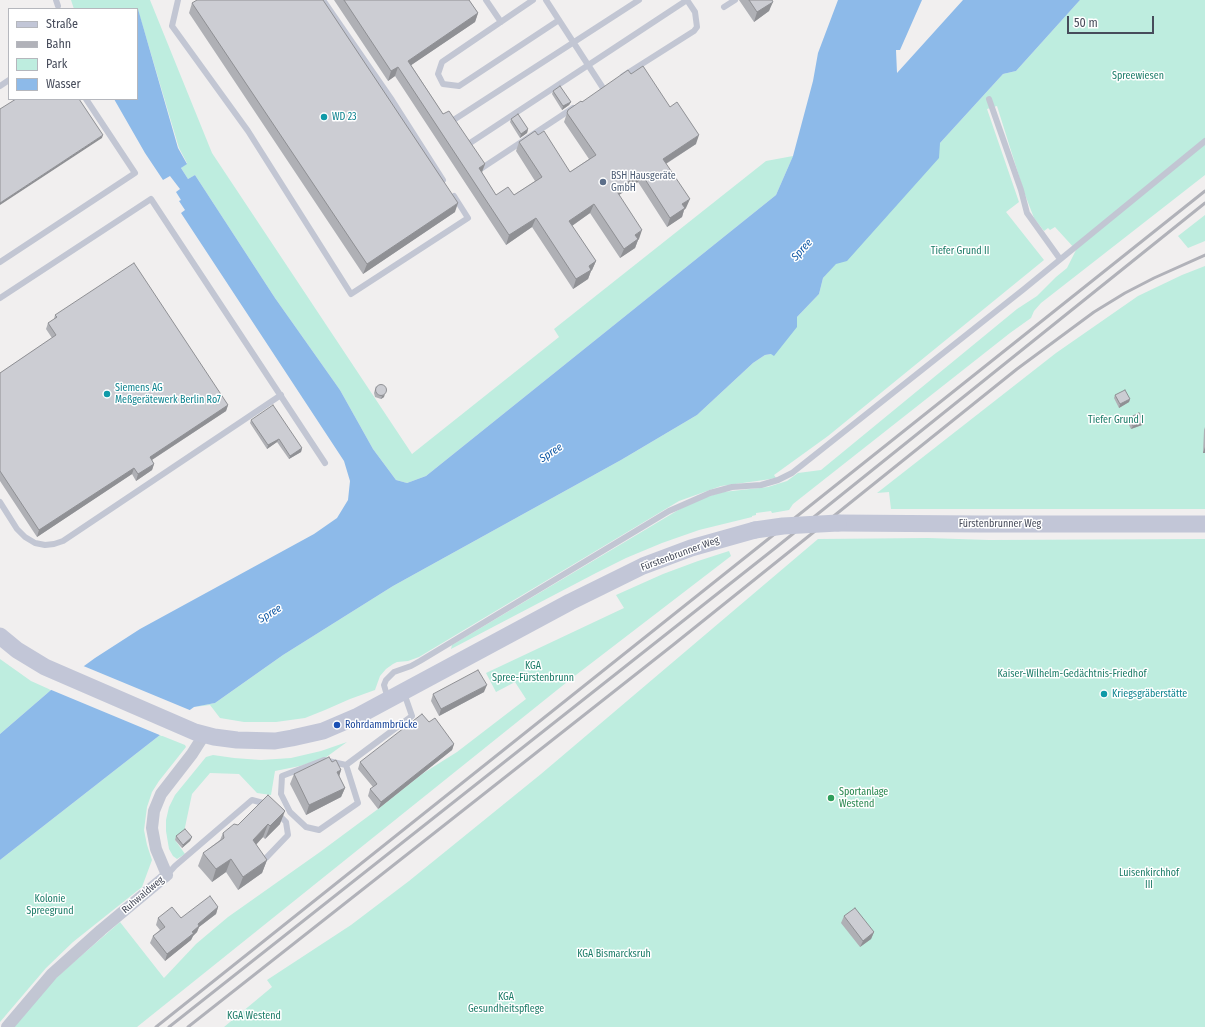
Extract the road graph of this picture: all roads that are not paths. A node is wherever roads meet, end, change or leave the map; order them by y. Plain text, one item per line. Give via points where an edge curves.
1 (178, 0) edge
2 (323, 0) edge
3 (486, 0) edge
4 (533, 0) edge
5 (546, 0) edge
6 (639, 0) edge
7 (687, 0) edge
8 (735, 0) edge
9 (524, 3) edge
10 (724, 7) dead end
11 (559, 20) junction
12 (501, 22) junction
13 (573, 42) junction
14 (588, 65) junction
15 (616, 80) edge
16 (609, 84) edge
17 (603, 88) junction
18 (597, 92) edge
19 (989, 99) dead end
20 (87, 100) edge
21 (577, 105) edge
22 (456, 127) edge
23 (464, 139) edge
24 (1205, 141) edge
25 (471, 150) junction
26 (447, 185) edge
27 (451, 192) edge
28 (1060, 259) junction
29 (0, 262) edge
30 (0, 298) edge
31 (281, 395) junction
32 (325, 463) dead end
33 (0, 502) edge
34 (1205, 524) edge
35 (0, 636) edge
36 (404, 691) junction
37 (388, 700) junction
38 (200, 734) junction
39 (346, 765) junction
40 (266, 858) edge
41 (167, 875) junction
42 (7, 1027) edge

1 - 27 lane via 172,26 248,131 351,294 468,218
2 - 26 lane
3 - 12 lane
4 - 9 lane
5 - 11 lane
6 - 13 lane
7 - 14 lane
7 - 15 lane via 695,12 697,27 694,31
8 - 10 lane
9 - 12 lane
11 - 12 lane via 458,86 443,84 438,74 442,62
11 - 13 lane
13 - 14 lane
13 - 22 lane via 452,122
14 - 17 lane
14 - 25 lane
16 - 17 lane
17 - 18 lane
19 - 28 lane via 1027,214
20 - 29 lane via 135,173
21 - 25 lane via 482,168
23 - 25 lane
24 - 28 lane
28 - 37 lane via 792,474 761,485 710,492 669,511 420,661 394,672 384,685
30 - 31 lane via 151,199
31 - 32 lane
31 - 33 lane via 62,541 45,545 25,537
34 - 36 main road, Fürstenbrunner Weg, bridge via 838,523 755,530 691,548 643,566
35 - 38 main road via 45,667
36 - 37 main road, Fürstenbrunner Weg
36 - 39 lane via 412,716
37 - 38 main road, Fürstenbrunner Weg via 323,731 292,738 275,741 237,740
38 - 41 street, Ruhwaldweg via 192,754 161,794 154,811 152,828 156,849
39 - 39 lane via 358,803 319,830 306,827 290,812 281,794 282,776 324,760
40 - 41 lane via 288,835 286,822 267,804 252,800
41 - 42 street, Ruhwaldweg via 52,974

